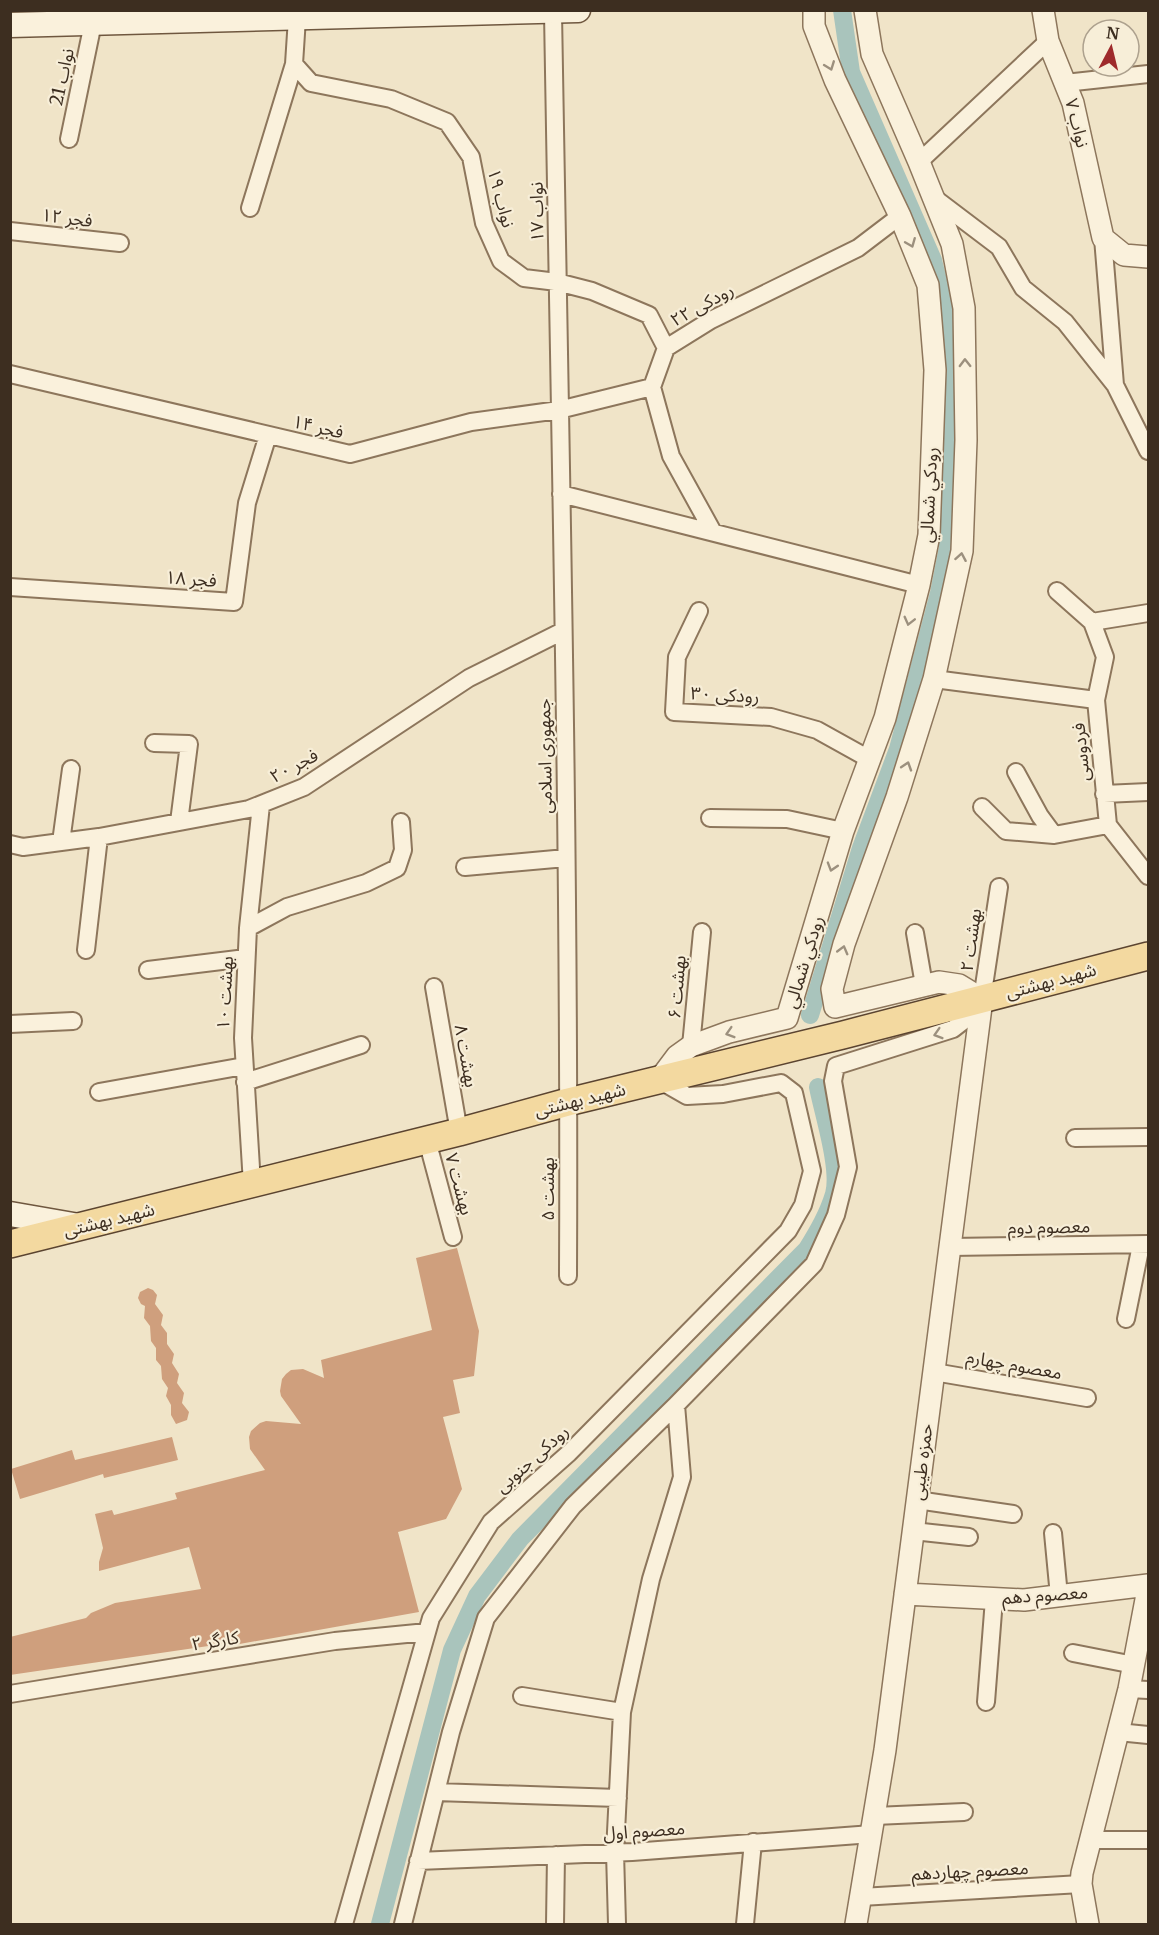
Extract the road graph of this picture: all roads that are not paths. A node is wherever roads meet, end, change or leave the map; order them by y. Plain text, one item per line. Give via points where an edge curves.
1 (578, 10) edge
2 (814, 10) edge
3 (865, 10) edge
4 (1043, 10) edge
5 (553, 12) junction
6 (92, 17) edge
7 (297, 18) junction
8 (10, 25) edge
9 (1048, 41) junction
10 (294, 64) junction
11 (1149, 74) edge
12 (1065, 83) junction
13 (69, 139) dead end
14 (919, 162) junction
15 (933, 196) junction
16 (250, 208) dead end
17 (900, 216) junction
18 (10, 231) edge
19 (1103, 238) junction
20 (120, 243) dead end
21 (1149, 257) edge
22 (557, 282) junction
23 (666, 348) junction
24 (10, 374) edge
25 (1115, 385) junction
26 (652, 387) junction
27 (560, 410) junction
28 (268, 435) junction
29 (1149, 450) edge
30 (561, 494) junction
31 (713, 532) junction
32 (919, 585) junction
33 (10, 587) edge
34 (1057, 591) dead end
35 (699, 611) dead end
36 (1149, 613) edge
37 (1092, 622) junction
38 (563, 631) junction
39 (934, 679) junction
40 (1096, 700) junction
41 (154, 743) dead end
42 (871, 760) junction
43 (71, 769) dead end
44 (1016, 772) dead end
45 (1149, 792) edge
46 (1104, 794) junction
47 (261, 804) junction
48 (982, 807) dead end
49 (710, 818) dead end
50 (179, 822) junction
51 (401, 822) dead end
52 (1108, 825) junction
53 (843, 831) junction
54 (1054, 835) junction
55 (99, 837) junction
56 (60, 842) junction
57 (10, 844) edge
58 (566, 858) junction
59 (465, 867) dead end
60 (1149, 876) edge
61 (999, 887) dead end
62 (248, 928) junction
63 (702, 932) dead end
64 (915, 933) dead end
65 (86, 950) dead end
66 (1149, 956) edge
67 (246, 958) junction
68 (148, 970) dead end
69 (924, 985) junction
70 (434, 987) dead end
71 (972, 1002) junction
72 (73, 1021) dead end
73 (10, 1024) edge
74 (361, 1045) dead end
75 (693, 1059) junction
76 (245, 1074) junction
77 (659, 1080) junction
78 (99, 1092) dead end
79 (568, 1102) junction
80 (459, 1132) junction
81 (1149, 1137) edge
82 (1075, 1138) dead end
83 (427, 1140) junction
84 (252, 1184) junction
85 (10, 1214) edge
86 (82, 1227) junction
87 (453, 1237) dead end
88 (10, 1244) edge
89 (1145, 1244) edge
90 (950, 1247) junction
91 (568, 1276) dead end
92 (1126, 1319) dead end
93 (934, 1372) junction
94 (1087, 1398) dead end
95 (676, 1405) junction
96 (917, 1500) junction
97 (1013, 1514) dead end
98 (913, 1531) junction
99 (1053, 1533) dead end
100 (969, 1537) dead end
101 (1149, 1587) edge
102 (905, 1594) junction
103 (1059, 1596) junction
104 (994, 1599) junction
105 (427, 1632) junction
106 (1072, 1653) dead end
107 (1134, 1665) junction
108 (1139, 1690) edge
109 (10, 1694) edge
110 (522, 1696) dead end
111 (986, 1702) dead end
112 (622, 1712) junction
113 (1118, 1732) junction
114 (1149, 1736) edge
115 (436, 1792) junction
116 (618, 1798) junction
117 (964, 1812) dead end
118 (874, 1825) junction
119 (1090, 1840) junction
120 (1149, 1840) edge
121 (753, 1842) junction
122 (615, 1852) junction
123 (556, 1855) junction
124 (418, 1861) junction
125 (1081, 1884) junction
126 (861, 1897) junction
127 (344, 1924) edge
128 (403, 1924) edge
129 (555, 1924) edge
130 (616, 1924) edge
131 (745, 1924) edge
132 (856, 1924) edge
133 (1088, 1924) edge

1 - 5 main road
2 -> 17 street, رودکي شمالي via 814,26 835,80
3 - 14 street, رودکي شمالي via 872,54
4 - 9 street, نواب ۷
5 - 7 main road
5 - 22 street, نواب ۱۷
6 - 7 main road
6 - 8 main road
6 - 13 street, نواب 21
7 - 10 street
9 - 12 street, نواب ۷
9 - 14 street
10 - 16 street
10 - 22 street, نواب ۱۹ via 311,83 391,99 447,122 471,157 484,223 501,261 524,278
11 - 12 street
12 - 19 street, نواب ۷ via 1073,103
14 - 15 street, رودکي شمالي
15 - 25 street via 999,247 1023,288 1065,322
39 -> 15 street, رودکي شمالي via 962,551 966,440 964,308 952,244
17 - 23 street, رودکی ۲۲ via 858,248 711,320
17 -> 32 street, رودکي شمالي via 928,285 935,369 929,536
18 - 20 street, فجر ۱۲
19 - 21 street via 1124,255
19 - 25 street
22 - 23 street, نواب ۱۹ via 592,291 649,315
22 - 27 street, نواب ۱۷
23 - 26 street, رودکی ۲۲
24 - 28 street, فجر ۱۴
25 - 29 street
26 - 27 street, فجر ۱۴
26 - 31 street via 671,456
27 - 28 street, فجر ۱۴ via 471,422 350,454
27 - 30 street, جمهوری اسلامی
28 - 33 street, فجر ۱۸ via 247,503 234,602
30 - 31 street
30 - 38 street, جمهوری اسلامی
31 - 32 street
32 -> 42 street, رودکي شمالي
34 - 37 street
35 - 42 street, رودکی ۳۰ via 677,657 674,711 771,717 817,730
36 - 37 street
37 - 40 street via 1105,657
38 - 47 street, فجر ۲۰ via 469,678 304,787
38 - 58 street, جمهوری اسلامی
39 - 40 street, فردوسی
69 -> 39 street, رودکي شمالي via 834,1007 832,989 844,944
40 - 46 street, فردوسی
41 - 50 street via 189,744
42 - 53 street, رودکي شمالي
43 - 56 street
44 - 54 street
45 - 46 street
46 - 52 street, فردوسی
47 - 50 street, فجر ۲۰
47 - 62 street, بهشت ۱۰
48 - 54 street via 1006,831
49 - 53 street via 787,819
50 - 55 street, فجر ۲۰
51 - 62 street via 403,850 397,868 366,883 287,907
52 - 54 street
52 - 60 street
53 -> 75 street, رودکي شمالي via 787,1018 729,1032
55 - 56 street, فجر ۲۰
55 - 65 street
56 - 57 street, فجر ۲۰ via 23,847
58 - 59 street
58 - 79 street, جمهوری اسلامی
61 - 71 street, بهشت ۲
62 - 67 street, بهشت ۱۰
63 - 75 street, بهشت ۶
64 - 69 street
66 - 71 main road, شهید بهشتی
67 - 68 street
67 - 76 street, بهشت ۱۰
69 - 71 street via 959,985
70 - 80 street, بهشت ۸
71 - 75 main road, شهید بهشتی
71 - 90 street, حمزه طیبی
71 -> 95 street via 966,1019 954,1029 836,1066 833,1081 848,1167 836,1215 814,1264
72 - 73 street
74 - 76 street
75 - 77 main road, شهید بهشتی
76 - 78 street
76 - 84 street, بهشت ۱۰
77 - 79 main road, شهید بهشتی
77 - 105 street, رودکی جنوبی via 687,1096 723,1095 781,1083 794,1093 812,1172 803,1205 788,1231 568,1453 491,1522 431,1618
79 - 80 main road, شهید بهشتی
79 - 91 street, بهشت ۵
80 - 83 main road, شهید بهشتی
81 - 82 street
83 - 84 main road, شهید بهشتی
83 - 87 street, بهشت ۷
84 - 86 main road, شهید بهشتی
85 - 86 main road
86 - 88 main road, شهید بهشتی
89 - 90 street, معصوم دوم
89 - 92 street
90 - 93 street, حمزه طیبی
93 - 94 street, معصوم چهارم
93 - 96 street, حمزه طیبی
95 - 112 street via 682,1477 651,1579
95 - 115 street via 573,1506 486,1618
96 - 97 street
96 - 98 street, حمزه طیبی
98 - 100 street
98 - 102 street, حمزه طیبی
99 - 103 street
101 - 103 street, معصوم دهم
101 - 107 street
102 - 104 street, معصوم دهم
102 - 118 street, حمزه طیبی
103 - 104 street, معصوم دهم
104 - 111 street
105 - 109 street, کارگر ۲ via 335,1641
105 - 127 street, رودکی جنوبی
106 - 107 street
107 - 108 street
108 - 113 street
110 - 112 street
112 - 116 street
113 - 114 street
113 - 119 street
115 - 116 street
115 - 124 street
116 - 122 street
117 - 118 street, معصوم اول
118 - 121 street, معصوم اول
118 - 126 street, حمزه طیبی
119 - 120 street
119 - 125 street
121 - 122 street, معصوم اول
121 - 131 street
122 - 123 street, معصوم اول
122 - 130 street
123 - 124 street, معصوم اول
123 - 129 street
124 - 128 street
125 - 126 street, معصوم چهاردهم
125 - 133 street
126 - 132 street, حمزه طیبی

